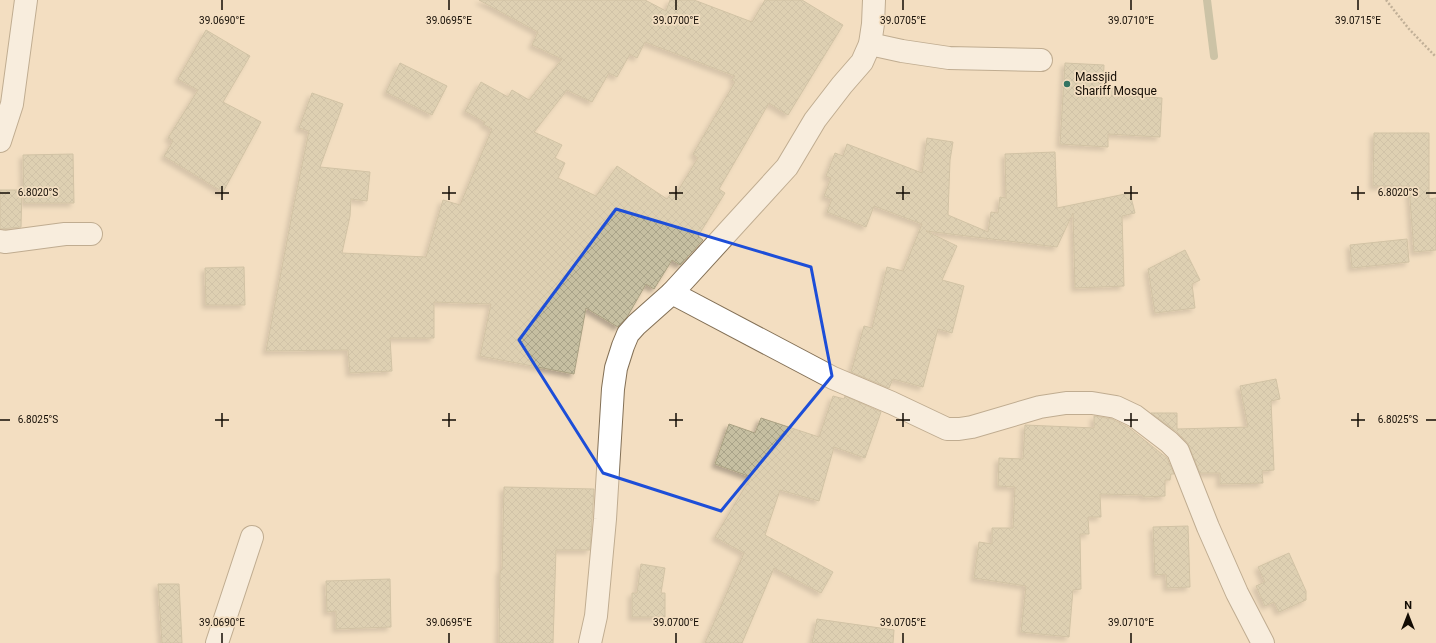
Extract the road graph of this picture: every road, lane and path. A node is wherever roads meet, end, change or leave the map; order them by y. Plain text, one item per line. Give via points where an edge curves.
1 (26, 0) edge
2 (874, 0) edge
3 (1386, 0) edge
4 (870, 44) junction
5 (1436, 57) edge
6 (1041, 60) dead end
7 (0, 141) edge
8 (91, 234) dead end
9 (0, 241) edge
10 (672, 293) junction
11 (252, 538) dead end
12 (217, 643) edge
13 (590, 643) edge
14 (1263, 643) edge

1 - 7 street via 12,104
2 - 4 street
3 - 5 path
4 - 6 street via 949,58
4 - 10 street via 862,62 815,120 787,167
8 - 9 street
10 - 13 street via 628,334 616,368 598,600
10 - 14 street via 833,378 948,429 972,427 1040,407 1066,403 1092,402 1116,407 1135,416 1178,451 1237,593
11 - 12 street

